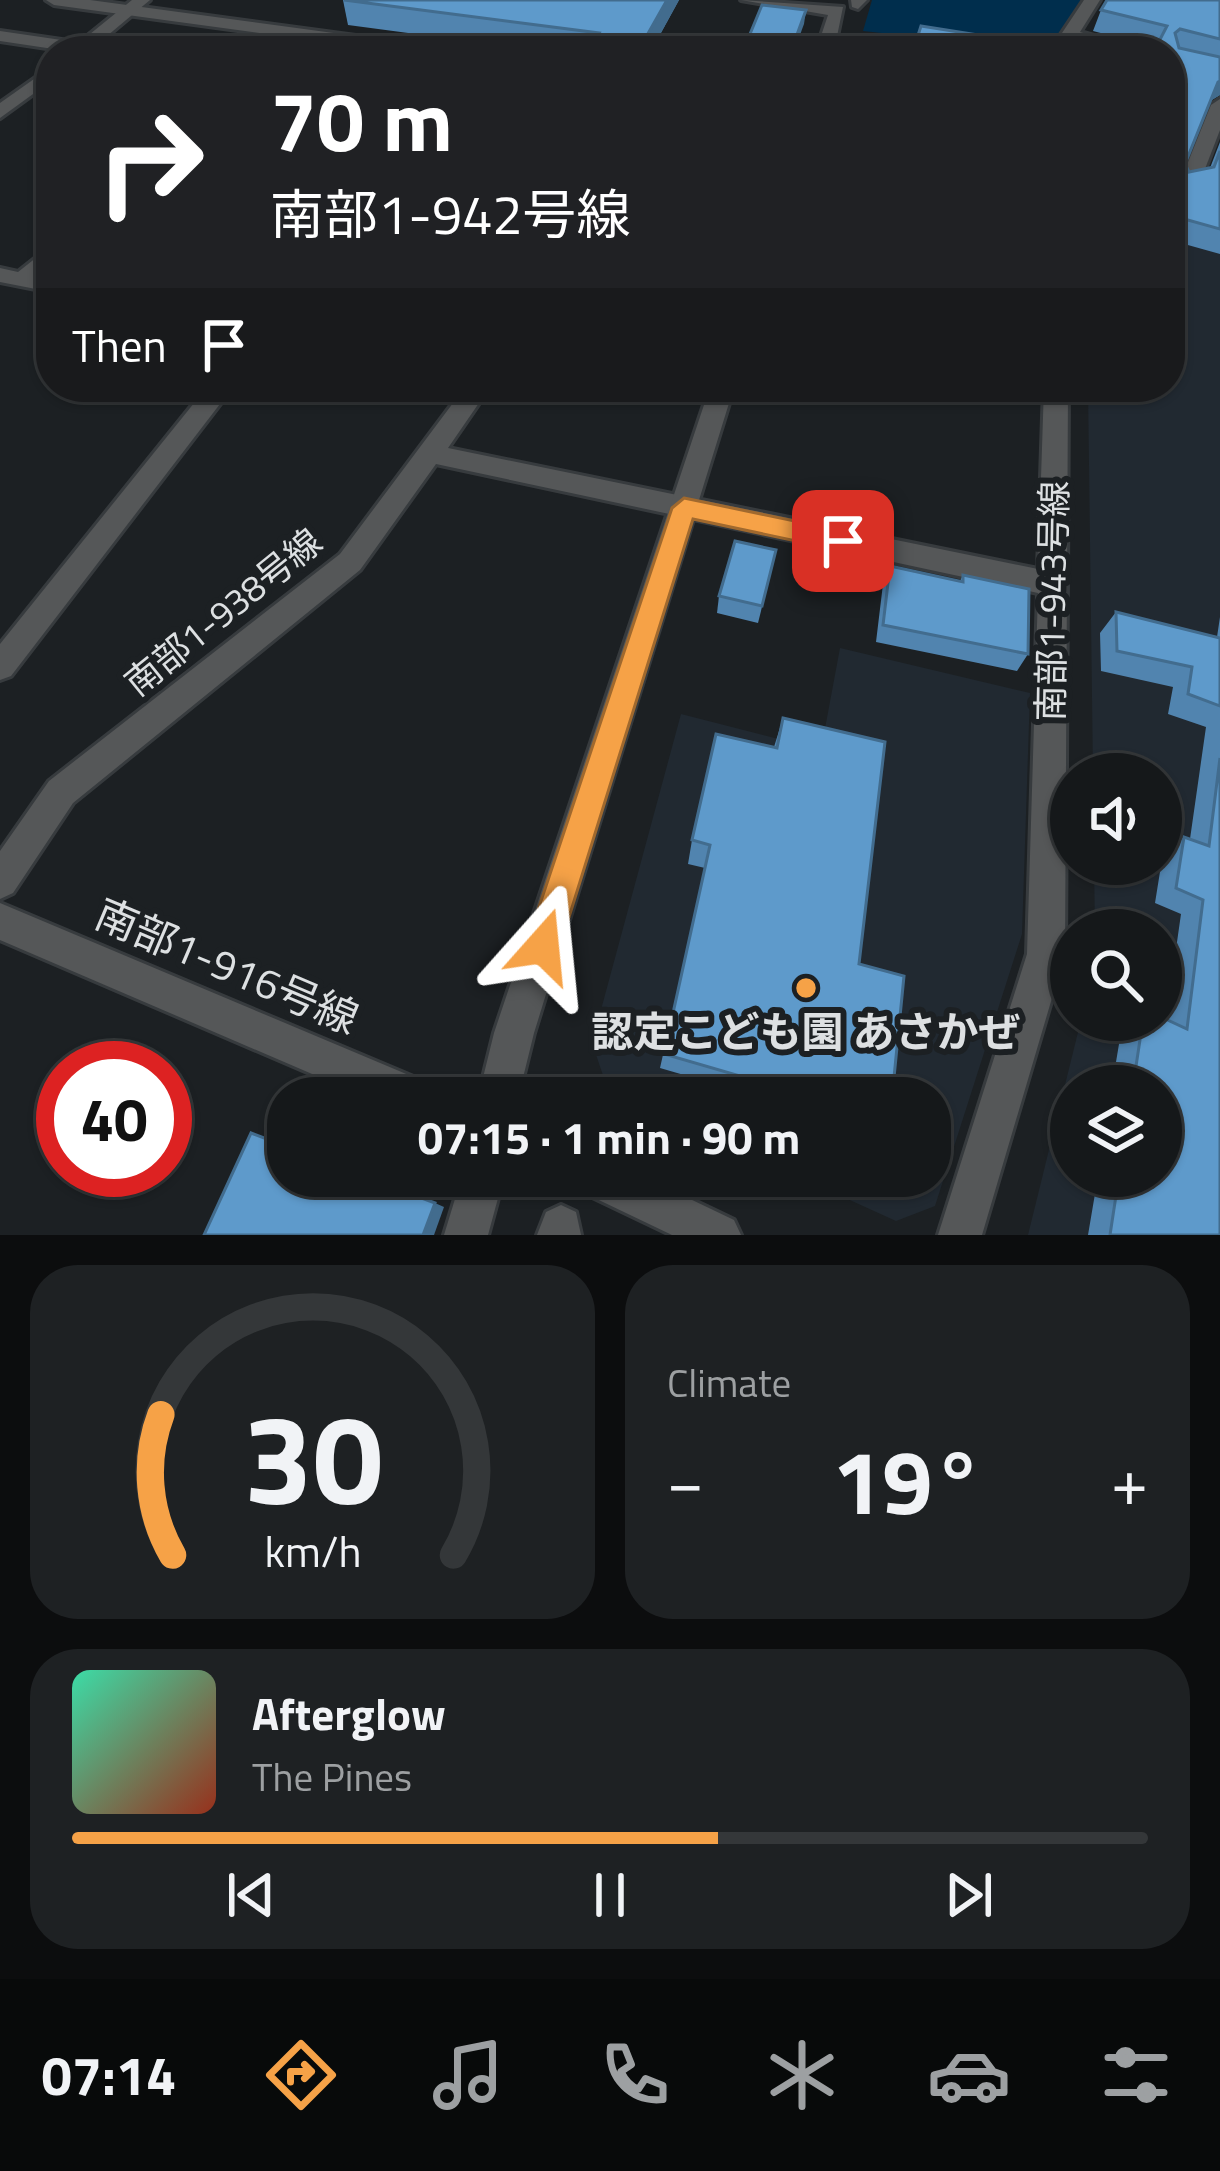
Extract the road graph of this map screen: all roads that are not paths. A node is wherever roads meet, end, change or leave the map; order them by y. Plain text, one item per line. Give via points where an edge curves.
1 (54, 0) edge
2 (748, 0) edge
3 (1092, 0) edge
4 (135, 5) edge
5 (282, 31) junction
6 (0, 36) edge
7 (97, 36) edge
8 (277, 36) edge
9 (318, 36) edge
10 (830, 36) edge
11 (1069, 36) edge
12 (36, 42) edge
13 (36, 84) edge
14 (1220, 105) edge
15 (0, 112) edge
16 (1187, 187) edge
17 (209, 402) edge
18 (467, 402) edge
19 (717, 402) edge
20 (1056, 402) edge
21 (431, 454) junction
22 (684, 508) junction
23 (1052, 584) junction
24 (0, 667) edge
25 (0, 881) edge
26 (0, 921) edge
27 (367, 1077) edge
28 (503, 1077) edge
29 (477, 1197) edge
30 (640, 1197) edge
31 (466, 1235) edge
32 (719, 1235) edge
33 (960, 1235) edge

1 - 4 street
2 - 10 street via 837,11
3 - 11 street
4 - 5 street
4 - 7 street
5 - 8 street
5 - 9 street
6 - 12 street
13 - 15 street
14 - 16 street
17 - 24 street
18 - 21 street, 南部1-938号線
19 - 22 street
20 - 23 street, 南部1-943号線
21 - 22 street
21 - 25 street, 南部1-938号線 via 350,562 61,792
22 - 23 street
22 - 28 street
23 - 33 street, 南部1-943号線 via 1046,954
26 - 27 street, 南部1-916号線
29 - 31 street
30 - 32 street

